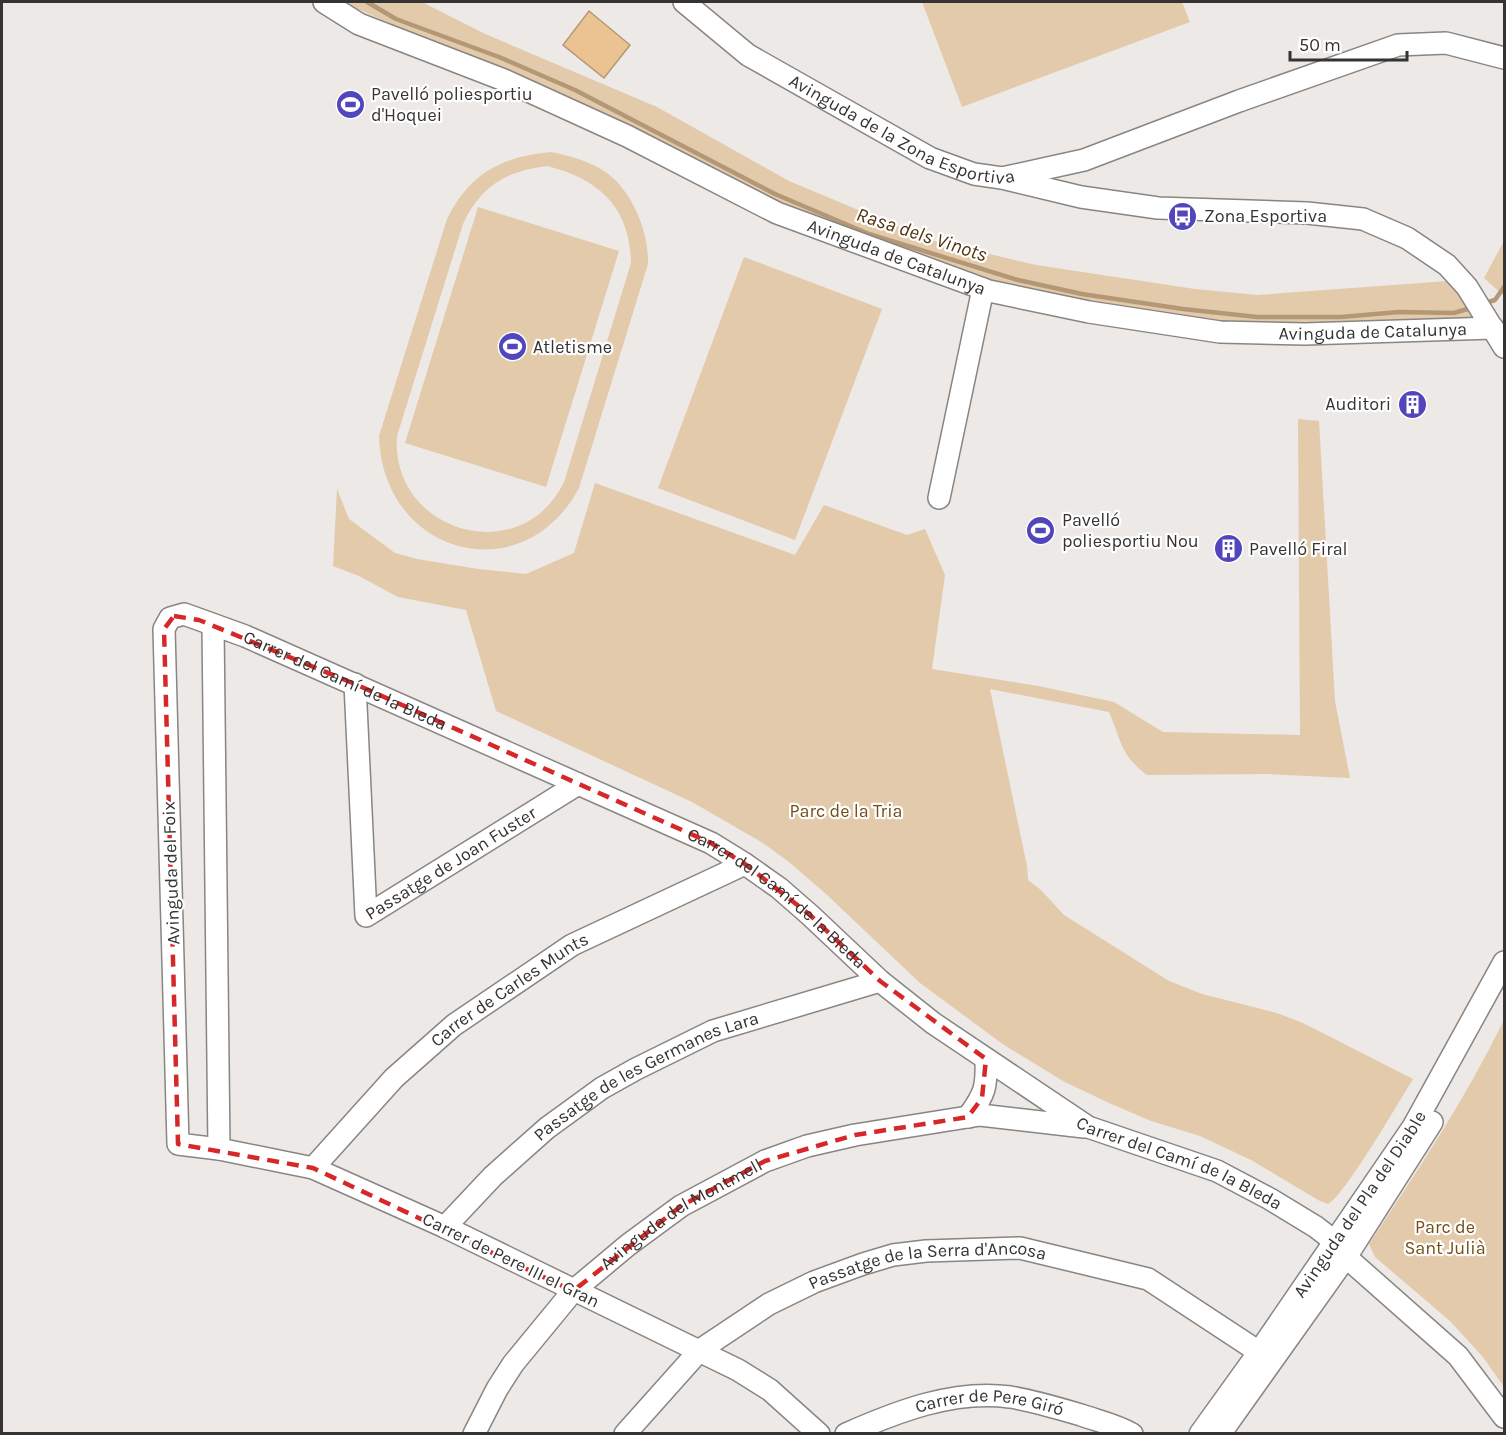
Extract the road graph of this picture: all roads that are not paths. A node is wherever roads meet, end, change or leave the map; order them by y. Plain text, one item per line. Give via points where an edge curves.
1 (324, 2) edge
2 (684, 2) edge
3 (1504, 58) edge
4 (1084, 160) junction
5 (1062, 164) junction
6 (1002, 178) junction
7 (1052, 191) junction
8 (1081, 197) junction
9 (983, 290) junction
10 (1493, 328) junction
11 (1504, 347) edge
12 (939, 498) dead end
13 (184, 614) joint
14 (213, 626) junction
15 (355, 684) junction
16 (578, 784) junction
17 (745, 864) junction
18 (1504, 962) edge
19 (880, 981) junction
20 (1504, 987) edge
21 (986, 1059) junction
22 (968, 1117) junction
23 (1088, 1127) junction
24 (178, 1144) joint
25 (219, 1149) junction
26 (313, 1168) junction
27 (445, 1227) junction
28 (1340, 1249) junction
29 (573, 1291) junction
30 (700, 1350) junction
31 (1260, 1352) junction
32 (1504, 1417) edge
33 (474, 1434) edge
34 (625, 1434) edge
35 (819, 1434) edge
36 (846, 1434) edge
37 (1132, 1434) edge
38 (1200, 1434) edge
39 (1220, 1434) edge

1 - 9 street, Avinguda de Catalunya via 359,24 504,80 627,136 777,213
2 - 6 street, Avinguda de la Zona Esportiva via 748,55 930,158 974,174
3 - 4 street, Avinguda de la Zona Esportiva via 1446,43 1398,45 1239,100
4 - 5 street, Avinguda de la Zona Esportiva
4 - 7 street, Avinguda de la Zona Esportiva
4 - 8 street
5 - 6 street, Avinguda de la Zona Esportiva
5 - 7 street via 1049,181
6 - 7 street
7 - 8 street
8 - 10 street via 1158,208 1363,219 1407,238 1447,266 1467,287
9 - 10 street, Avinguda de Catalunya via 1089,312 1220,332 1305,334
9 - 12 street
10 - 11 street, Avinguda de Catalunya
13 - 14 street, Carrer del Camí de la Bleda
13 - 24 street, Avinguda del Foix via 170,618 164,629
14 - 15 street, Carrer del Camí de la Bleda
14 - 25 street
15 - 16 street, Carrer del Camí de la Bleda
15 - 16 street, Passatge de Joan Fuster via 366,916
16 - 17 street, Carrer del Camí de la Bleda via 711,843
17 - 19 street, Carrer del Camí de la Bleda via 780,888
17 - 26 street, Carrer de Carles Munts via 572,945 454,1025 394,1078
18 - 28 street, Avinguda del Pla del Diable
19 - 21 street, Carrer del Camí de la Bleda
19 - 27 street, Passatge de les Germanes Lara via 713,1031 636,1068 547,1128 493,1176
20 - 28 street, Avinguda del Pla del Diable via 1427,1131
21 - 22 street via 987,1079 982,1098
21 - 23 street, Carrer del Camí de la Bleda
22 - 23 street, Avinguda del Montmell
22 - 29 street, Avinguda del Montmell via 855,1135 765,1161 681,1206
23 - 28 street, Carrer del Camí de la Bleda via 1217,1171 1316,1227
24 - 25 street, Carrer de Pere III el Gran
25 - 26 street, Carrer de Pere III el Gran
26 - 27 street, Carrer de Pere III el Gran
27 - 29 street, Carrer de Pere III el Gran
28 - 31 street, Avinguda del Pla del Diable
28 - 32 street, Carrer del Camí de la Bleda via 1458,1356
28 - 39 street, Avinguda del Pla del Diable
29 - 30 street, Carrer de Pere III el Gran
29 - 33 street, Avinguda del Montmell via 513,1364
30 - 31 street, Passatge de la Serra d'Ancosa via 769,1304 863,1264 926,1251 1020,1248 1148,1279
30 - 34 street, Passatge de la Serra d'Ancosa
30 - 35 street, Carrer de Pere III el Gran via 770,1390
31 - 38 street, Avinguda del Pla del Diable
36 - 37 street, Carrer de Pere Giró via 922,1406 966,1397 1007,1396 1046,1404

